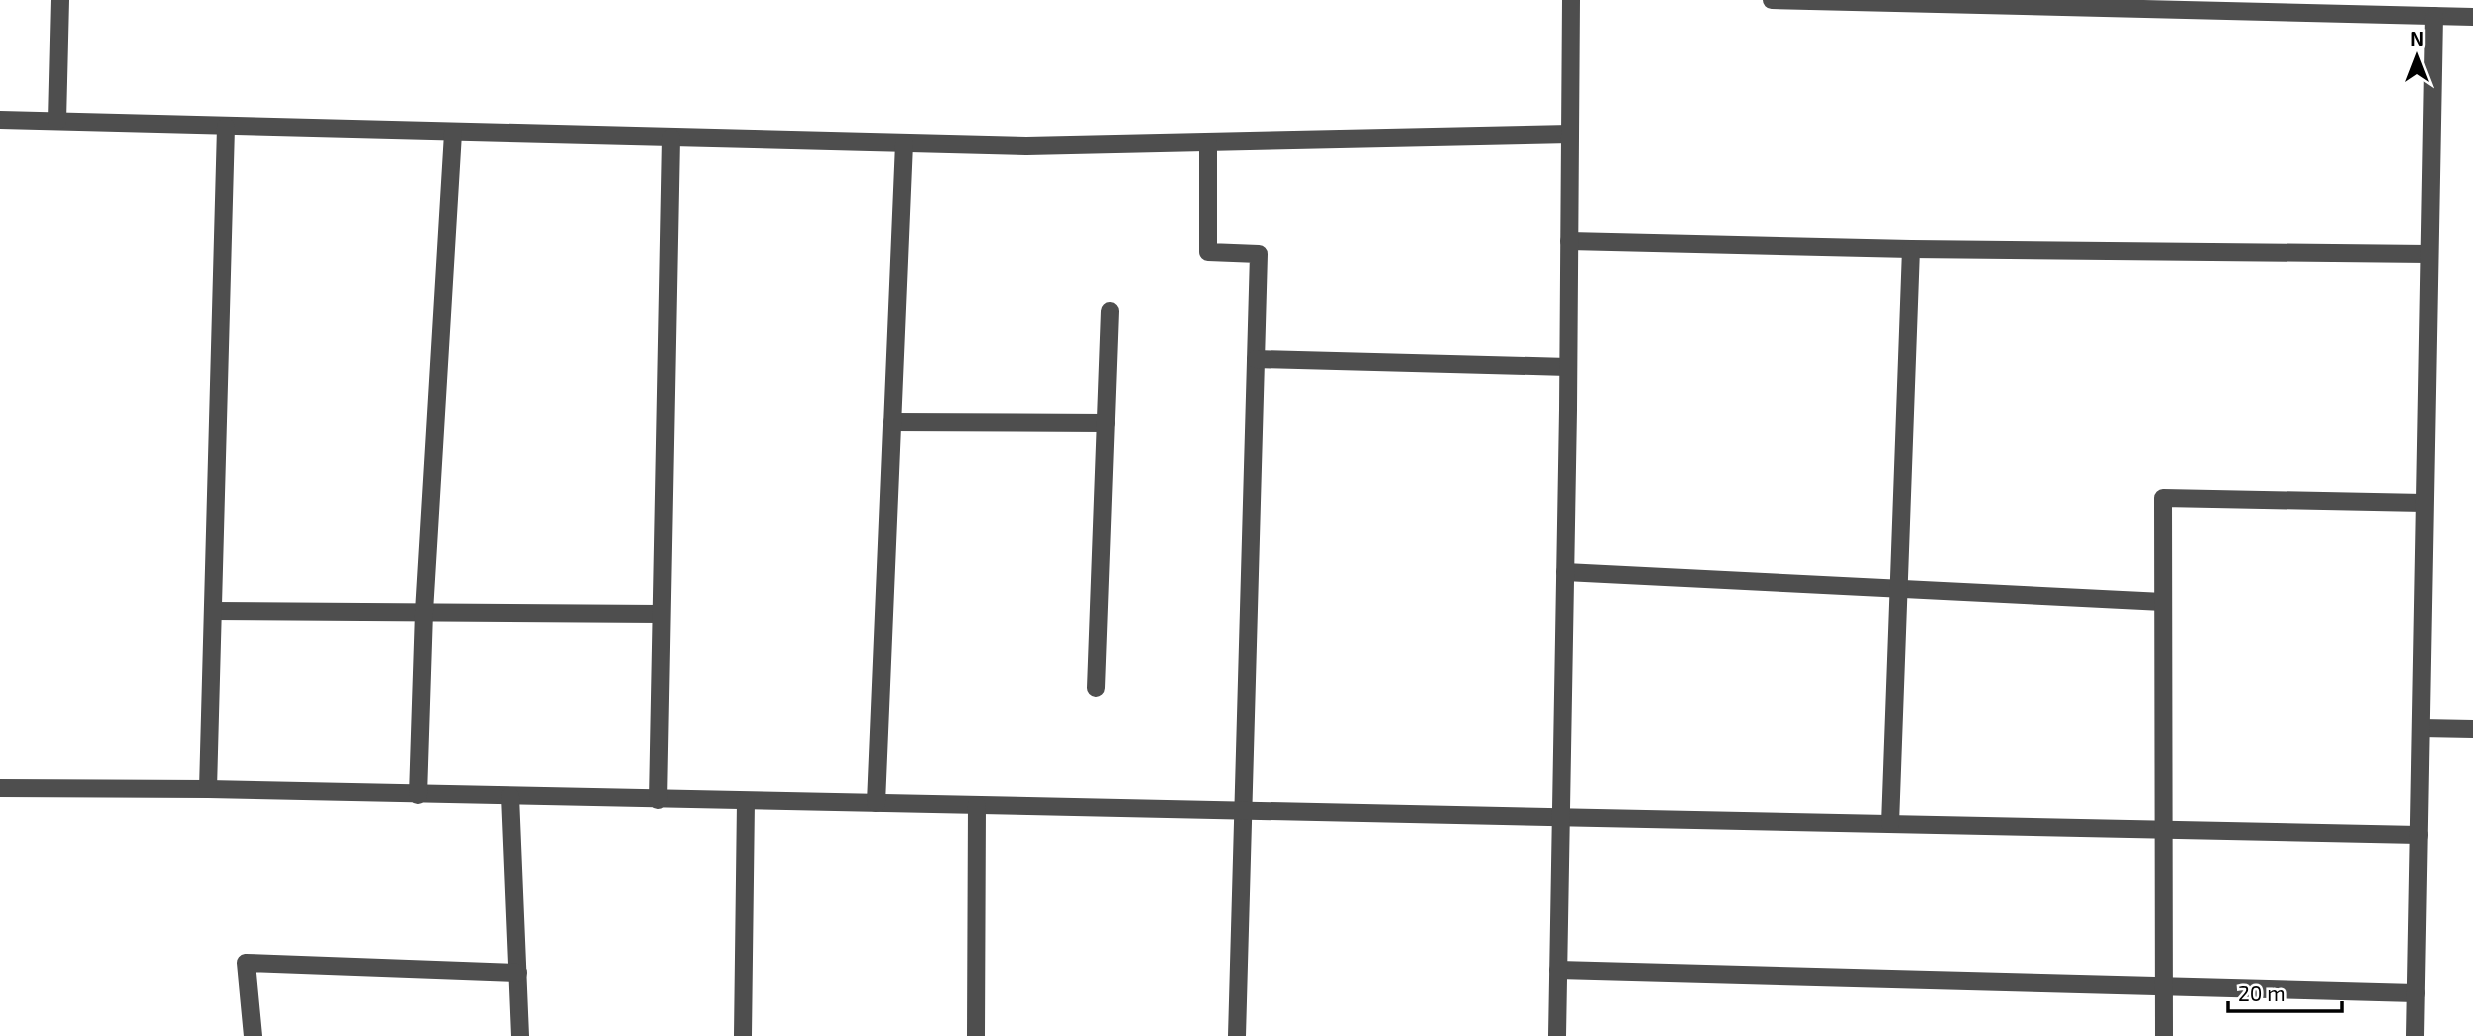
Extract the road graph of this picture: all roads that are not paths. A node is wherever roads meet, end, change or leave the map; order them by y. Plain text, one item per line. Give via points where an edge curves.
1 (60, 0) edge
2 (1571, 0) edge
3 (1772, 0) edge
4 (2047, 3) edge
5 (2434, 16) junction
6 (2473, 17) edge
7 (0, 120) edge
8 (57, 121) junction
9 (226, 127) junction
10 (453, 133) junction
11 (1570, 134) junction
12 (671, 138) junction
13 (1208, 142) junction
14 (904, 143) junction
15 (1569, 241) junction
16 (1911, 249) junction
17 (2429, 254) junction
18 (1110, 311) dead end
19 (1256, 359) junction
20 (1568, 367) junction
21 (892, 422) junction
22 (1106, 423) junction
23 (2424, 503) junction
24 (1565, 572) junction
25 (1899, 589) junction
26 (2163, 602) junction
27 (213, 611) junction
28 (424, 612) junction
29 (662, 614) junction
30 (1096, 688) dead end
31 (2421, 728) junction
32 (2473, 729) edge
33 (0, 788) edge
34 (208, 789) junction
35 (418, 794) junction
36 (510, 796) junction
37 (658, 800) junction
38 (746, 801) junction
39 (876, 803) junction
40 (977, 805) junction
41 (1244, 810) junction
42 (1560, 817) junction
43 (1891, 824) junction
44 (2163, 829) junction
45 (2419, 835) junction
46 (1558, 970) junction
47 (518, 973) junction
48 (2164, 986) junction
49 (2416, 993) junction
50 (253, 1036) edge
51 (520, 1036) edge
52 (743, 1036) edge
53 (976, 1036) edge
54 (1237, 1036) edge
55 (1557, 1036) edge
56 (2164, 1036) edge
57 (2415, 1036) edge

1 - 8 street
2 - 11 street
3 - 4 street
4 - 5 street
5 - 6 street
5 - 17 street
7 - 8 street
8 - 9 street
9 - 10 street
9 - 27 street
10 - 12 street
10 - 28 street
11 - 13 street
11 - 15 street
12 - 14 street
12 - 29 street
13 - 14 street
13 - 19 street via 1208,252 1259,254
14 - 21 street
15 - 16 street
15 - 20 street
16 - 17 street
16 - 25 street
17 - 23 street
18 - 22 street
19 - 20 street
19 - 41 street
20 - 24 street
21 - 22 street
21 - 39 street
22 - 30 street
23 - 26 street via 2163,498
23 - 31 street
24 - 25 street
24 - 42 street
25 - 26 street
25 - 43 street
26 - 44 street
27 - 28 street
27 - 34 street
28 - 29 street
28 - 35 street
29 - 37 street
31 - 32 street
31 - 45 street
33 - 34 street
34 - 35 street
35 - 36 street
36 - 37 street
36 - 47 street
37 - 38 street
38 - 39 street
38 - 52 street
39 - 40 street
40 - 41 street
40 - 53 street
41 - 42 street
41 - 54 street
42 - 43 street
42 - 46 street
43 - 44 street
44 - 45 street
44 - 48 street
45 - 49 street
46 - 48 street
46 - 55 street
47 - 50 street via 246,963
47 - 51 street
48 - 49 street
48 - 56 street
49 - 57 street

